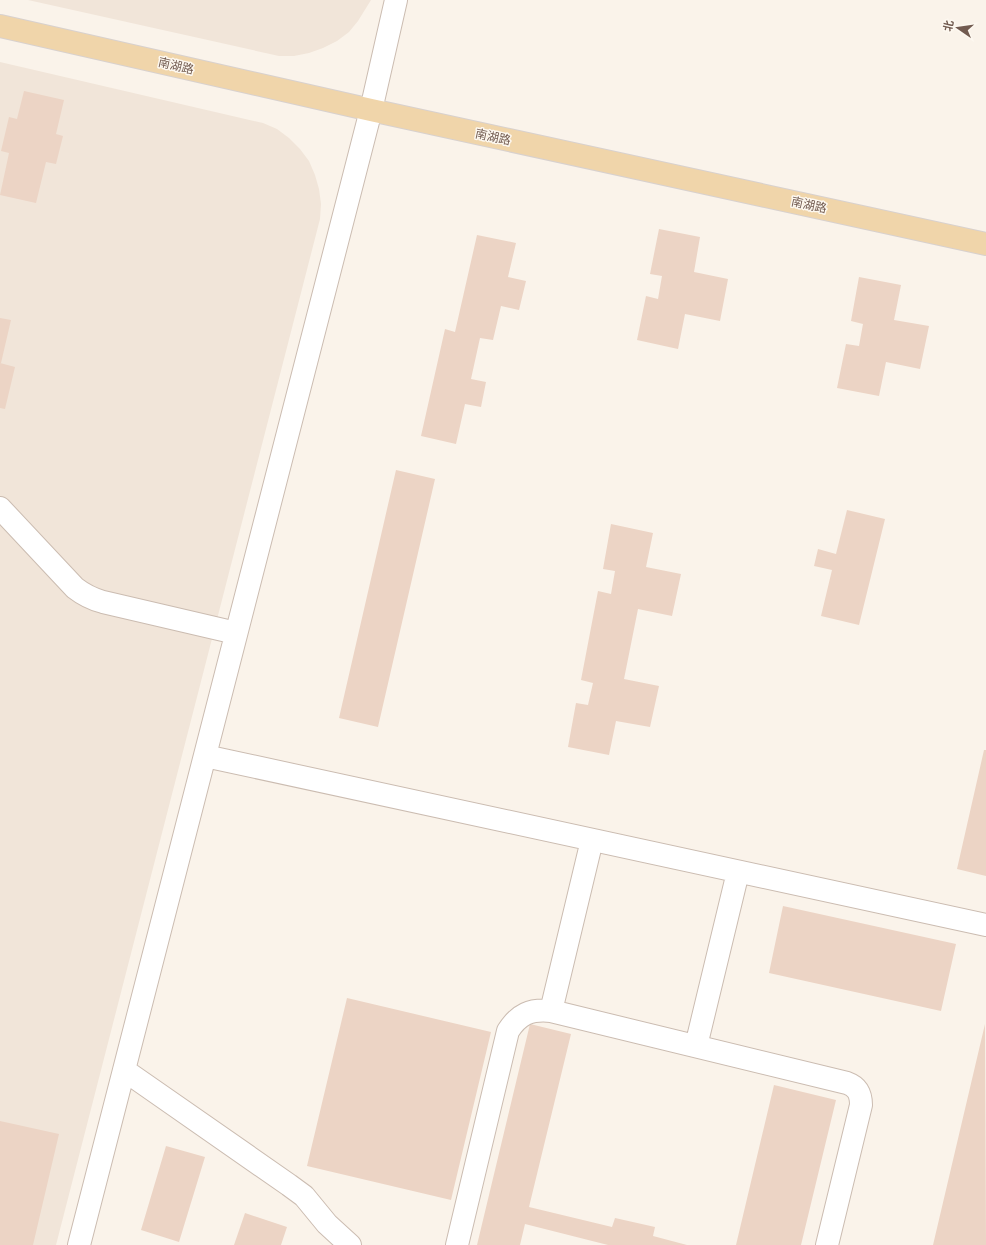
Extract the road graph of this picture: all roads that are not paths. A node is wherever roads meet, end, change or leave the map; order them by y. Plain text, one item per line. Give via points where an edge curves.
1 (396, 0) edge
2 (0, 26) edge
3 (371, 110) junction
4 (986, 244) edge
5 (0, 508) edge
6 (236, 633) junction
7 (205, 756) junction
8 (592, 840) junction
9 (738, 872) junction
10 (986, 925) edge
11 (551, 1011) junction
12 (696, 1046) junction
13 (124, 1070) junction
14 (79, 1245) edge
15 (350, 1245) edge
16 (457, 1245) edge
17 (827, 1245) edge

1 - 3 street
2 - 3 main road, 南湖路
3 - 4 main road, 南湖路
3 - 6 street
5 - 6 street via 75,588 92,599
6 - 7 street
7 - 8 street
7 - 13 street
8 - 9 street
8 - 11 street
9 - 10 street
9 - 12 street
11 - 12 street
11 - 16 street via 531,1011 522,1016 508,1031
12 - 17 street via 847,1083 858,1091 861,1105
13 - 14 street
13 - 15 street via 304,1196 327,1224

